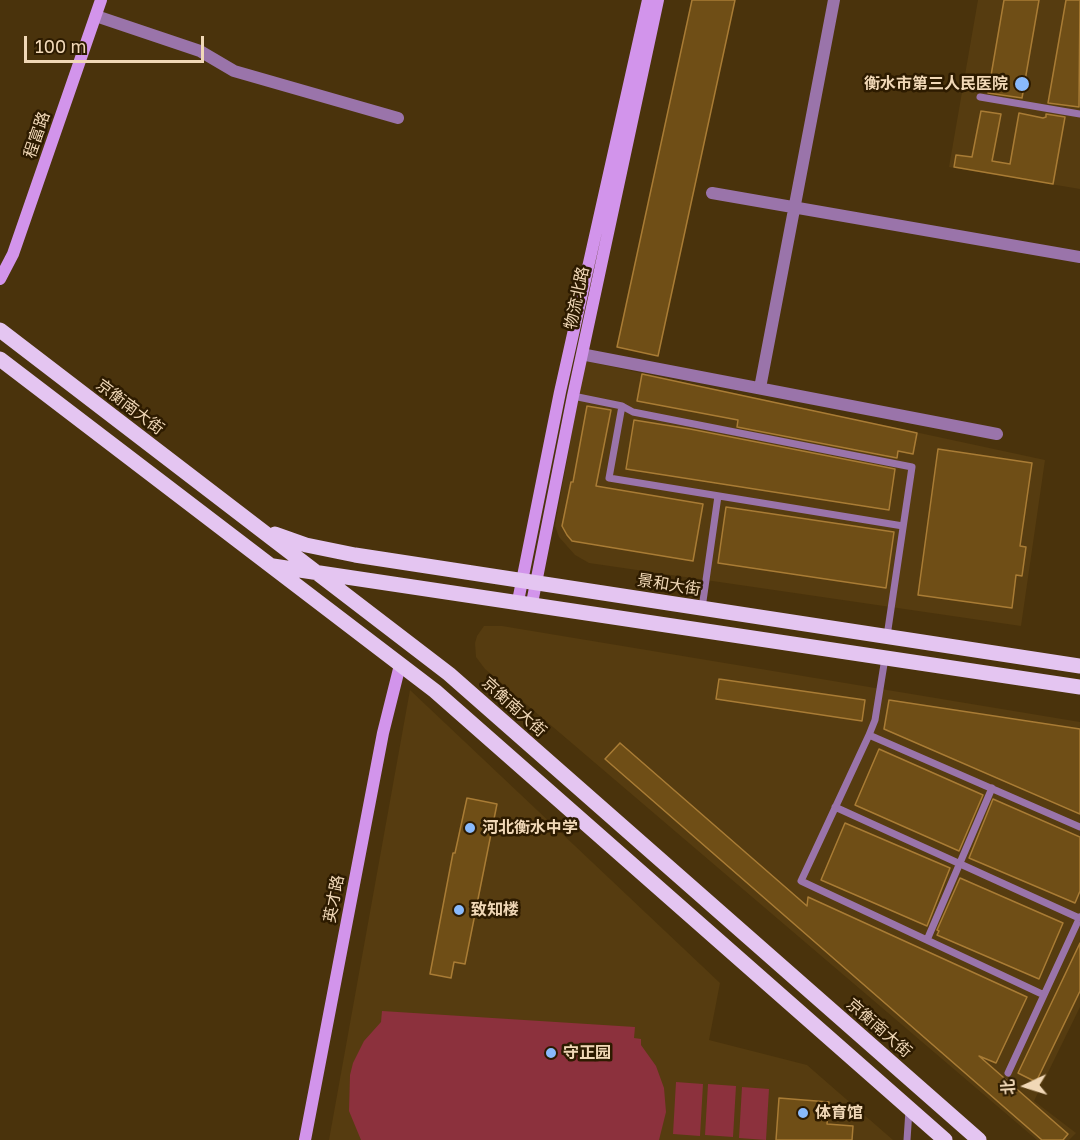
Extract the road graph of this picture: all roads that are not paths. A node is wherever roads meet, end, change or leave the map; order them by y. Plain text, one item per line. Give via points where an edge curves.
1 (101, 0) edge
2 (648, 0) edge
3 (658, 0) edge
4 (834, 0) edge
5 (96, 16) junction
6 (980, 98) dead end
7 (1080, 114) edge
8 (398, 118) dead end
9 (712, 193) dead end
10 (795, 208) junction
11 (1080, 257) edge
12 (0, 279) edge
13 (0, 330) edge
14 (586, 355) dead end
15 (0, 359) edge
16 (760, 388) junction
17 (573, 396) junction
18 (622, 406) junction
19 (997, 434) dead end
20 (718, 496) junction
21 (256, 526) junction
22 (903, 526) junction
23 (270, 565) junction
24 (316, 572) junction
25 (529, 581) junction
26 (525, 602) junction
27 (702, 608) junction
28 (887, 636) junction
29 (885, 658) junction
30 (400, 665) junction
31 (1080, 666) edge
32 (1080, 687) edge
33 (869, 735) junction
34 (992, 789) junction
35 (835, 807) junction
36 (1080, 827) edge
37 (960, 864) junction
38 (1080, 918) edge
39 (927, 940) junction
40 (1044, 995) junction
41 (1008, 1073) dead end
42 (909, 1109) junction
43 (305, 1140) edge
44 (907, 1140) edge
45 (945, 1140) edge
46 (979, 1140) edge

1 - 5 street, 程富路
2 - 25 street, 物流北路 via 560,392
3 - 17 street, 物流北路
4 - 10 street
5 - 8 street via 200,51 234,71
5 - 12 street, 程富路 via 13,254
6 - 7 lane
9 - 10 street
10 - 11 street
10 - 16 street
13 - 21 main road, 京衡南大街
14 - 16 street
15 - 23 main road
16 - 19 street
17 - 18 lane
17 - 25 street, 物流北路
18 - 20 lane via 609,478
18 - 22 lane via 633,412 912,467
20 - 22 lane
20 - 27 lane
21 - 24 main road, 京衡南大街
21 - 25 main road, 景和大街 via 306,545 355,555
22 - 28 lane
23 - 24 main road
23 - 30 main road
24 - 26 main road
24 - 46 main road, 京衡南大街 via 449,674
25 - 26 street, 物流北路
25 - 27 main road, 景和大街
26 - 29 main road
27 - 28 main road, 景和大街
28 - 31 main road, 景和大街
29 - 32 main road
29 - 33 lane
30 - 42 main road via 435,691
30 - 43 street, 英才路 via 383,733
33 - 34 lane
33 - 35 lane
34 - 36 lane
34 - 37 lane
35 - 37 lane
35 - 39 lane via 801,881
37 - 38 lane
37 - 39 lane
38 - 40 lane
39 - 40 lane
40 - 41 lane
42 - 44 lane
42 - 45 main road

